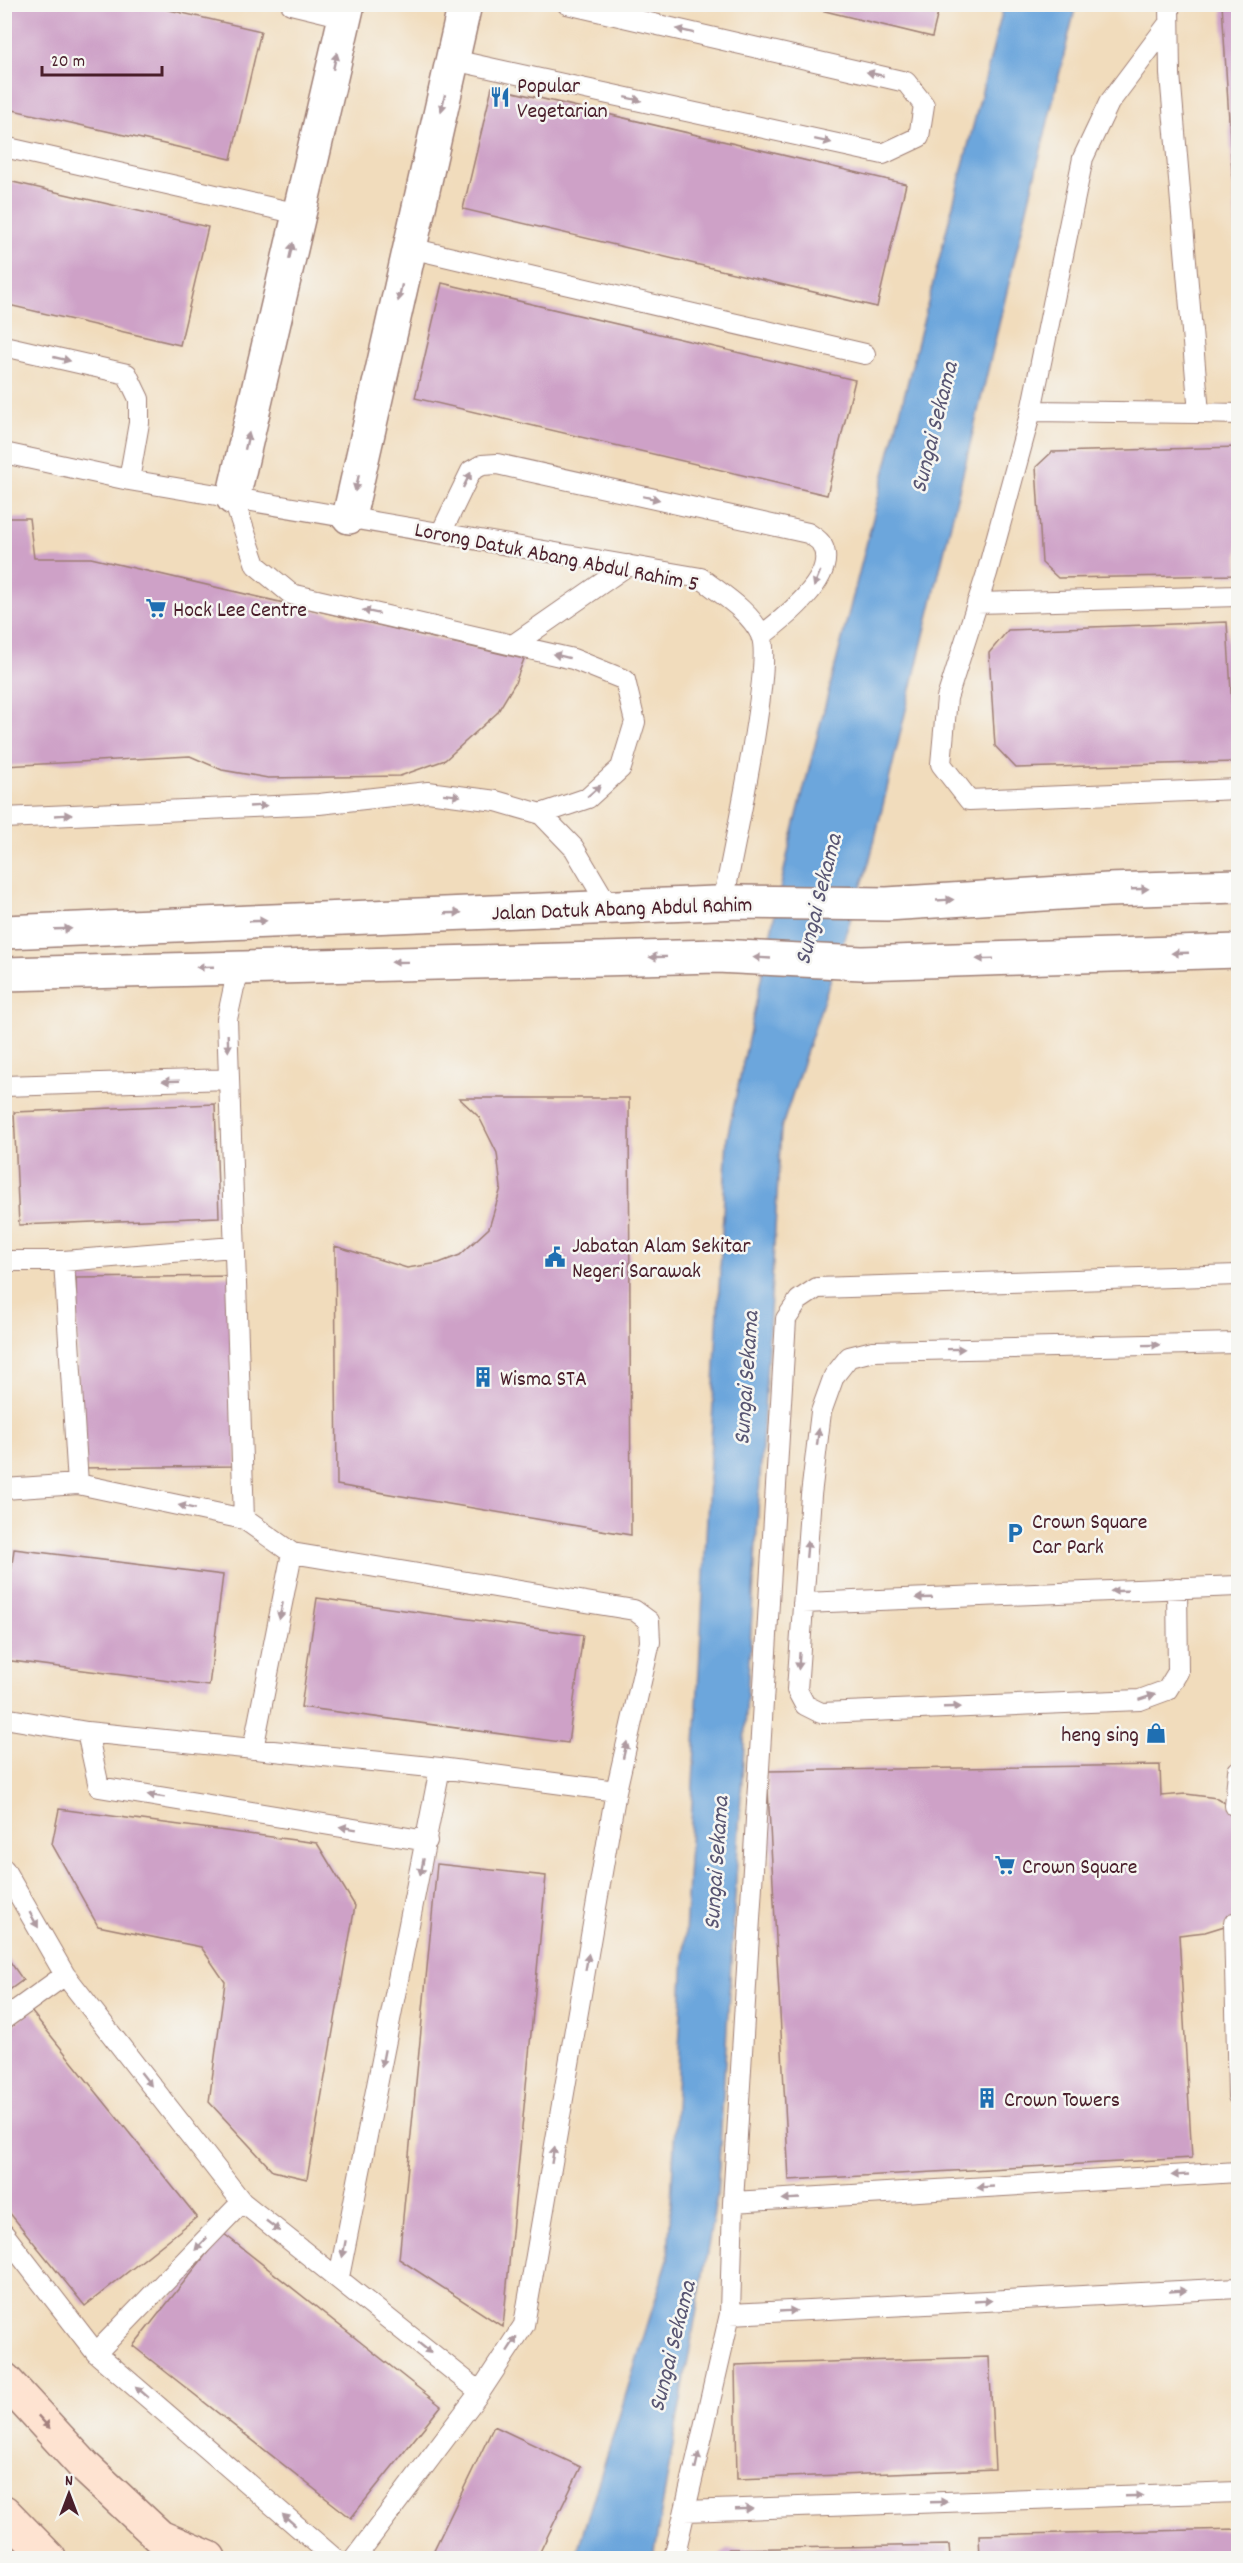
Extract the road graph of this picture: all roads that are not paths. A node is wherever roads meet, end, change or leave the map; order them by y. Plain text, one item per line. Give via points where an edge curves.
1 (291, 4) edge
2 (465, 4) edge
3 (567, 4) edge
4 (346, 11) edge
5 (1169, 14) edge
6 (453, 60) junction
7 (4, 147) edge
8 (299, 214) junction
9 (410, 248) junction
10 (4, 346) edge
11 (865, 354) dead end
12 (1031, 411) junction
13 (1198, 413) junction
14 (1239, 414) edge
15 (4, 453) edge
16 (129, 480) junction
17 (233, 498) junction
18 (349, 517) junction
19 (441, 533) junction
20 (628, 565) junction
21 (1239, 596) edge
22 (977, 603) junction
23 (761, 636) junction
24 (513, 645) junction
25 (1239, 789) edge
26 (541, 814) junction
27 (4, 818) edge
28 (1239, 886) edge
29 (731, 902) junction
30 (609, 907) junction
31 (4, 932) edge
32 (1239, 951) edge
33 (243, 966) junction
34 (4, 974) edge
35 (229, 1079) junction
36 (4, 1086) edge
37 (233, 1247) junction
38 (64, 1260) junction
39 (4, 1261) edge
40 (1239, 1275) edge
41 (1239, 1343) edge
42 (78, 1484) junction
43 (4, 1489) edge
44 (244, 1519) junction
45 (292, 1553) junction
46 (1239, 1586) edge
47 (1177, 1588) junction
48 (803, 1603) junction
49 (4, 1718) edge
50 (87, 1732) junction
51 (253, 1749) junction
52 (440, 1768) junction
53 (1239, 1771) edge
54 (616, 1791) junction
55 (1234, 1806) dead end
56 (427, 1841) junction
57 (4, 1869) edge
58 (1234, 1923) dead end
59 (65, 1975) junction
60 (4, 2019) edge
61 (1239, 2096) edge
62 (1239, 2172) edge
63 (242, 2202) junction
64 (733, 2202) junction
65 (4, 2234) edge
66 (339, 2277) junction
67 (1239, 2288) edge
68 (730, 2314) junction
69 (96, 2353) junction
70 (4, 2379) edge
71 (480, 2392) junction
72 (1239, 2492) edge
73 (685, 2511) junction
74 (4, 2512) edge
75 (162, 2548) edge
76 (49, 2559) edge
77 (209, 2559) edge
78 (334, 2559) edge
79 (355, 2559) edge
80 (674, 2559) edge

1 - 4 lane
2 - 6 street
6 -> 3 lane via 883,154 919,137 924,105 906,82
8 -> 4 street
5 - 12 lane via 1108,104 1083,158
5 - 13 lane via 1170,74
6 -> 9 street
7 - 8 lane
17 -> 8 street
9 - 11 lane
9 -> 18 street
10 -> 16 lane via 127,374 139,399 140,423
12 - 13 lane
12 - 22 lane
13 - 14 lane
15 - 16 lane, Lorong Datuk Abang Abdul Rahim 5
16 - 17 lane, Lorong Datuk Abang Abdul Rahim 5
17 - 18 lane, Lorong Datuk Abang Abdul Rahim 5
24 -> 17 lane via 291,594 256,565
18 - 19 lane, Lorong Datuk Abang Abdul Rahim 5
19 - 20 lane, Lorong Datuk Abang Abdul Rahim 5
19 -> 23 lane via 471,471 497,464 808,533 822,544 825,558 813,588 793,611
20 - 23 lane, Lorong Datuk Abang Abdul Rahim 5 via 701,578 738,607
20 - 24 lane
21 - 22 lane
22 - 25 lane via 947,698 941,764 969,800
23 - 29 lane via 763,680
26 -> 24 lane via 588,798 621,768 635,722 625,680 573,659
27 -> 26 lane via 319,804 428,792 496,801
26 - 30 lane via 574,848
29 -> 28 street, Jalan Datuk Abang Abdul Rahim via 887,903
29 - 30 street, Jalan Datuk Abang Abdul Rahim
31 -> 30 street, Jalan Datuk Abang Abdul Rahim
32 -> 33 street via 862,963 717,956
33 -> 34 street
33 -> 35 lane via 227,1019
35 -> 36 lane
35 - 37 lane
37 - 38 lane
37 - 44 lane
38 - 39 lane
38 - 42 lane
40 - 64 lane via 817,1288 799,1300 786,1319
48 -> 41 lane via 821,1412 834,1376 849,1357 873,1351
42 - 43 lane
44 -> 42 lane
44 - 45 lane
45 -> 51 lane
54 -> 45 lane via 650,1642 649,1621 634,1610
46 - 47 lane
47 -> 48 lane
48 -> 47 lane via 797,1690 805,1705 821,1713 1140,1700 1167,1690 1178,1672
49 - 50 lane
50 - 51 lane
56 -> 50 lane via 99,1787
51 - 52 lane
52 - 54 lane
52 - 56 lane
53 - 55 lane
71 -> 54 lane via 524,2325
56 -> 66 lane
57 -> 59 lane
58 - 61 lane
59 - 60 lane
59 -> 63 lane
62 -> 64 lane
63 -> 66 lane
63 -> 69 lane
64 - 68 lane
65 - 69 lane
66 -> 71 lane
68 -> 67 lane
73 -> 68 lane
78 -> 69 lane
70 -> 75 main road
71 - 79 lane
73 -> 72 lane
73 - 80 lane
74 - 76 main road
75 - 77 main road

